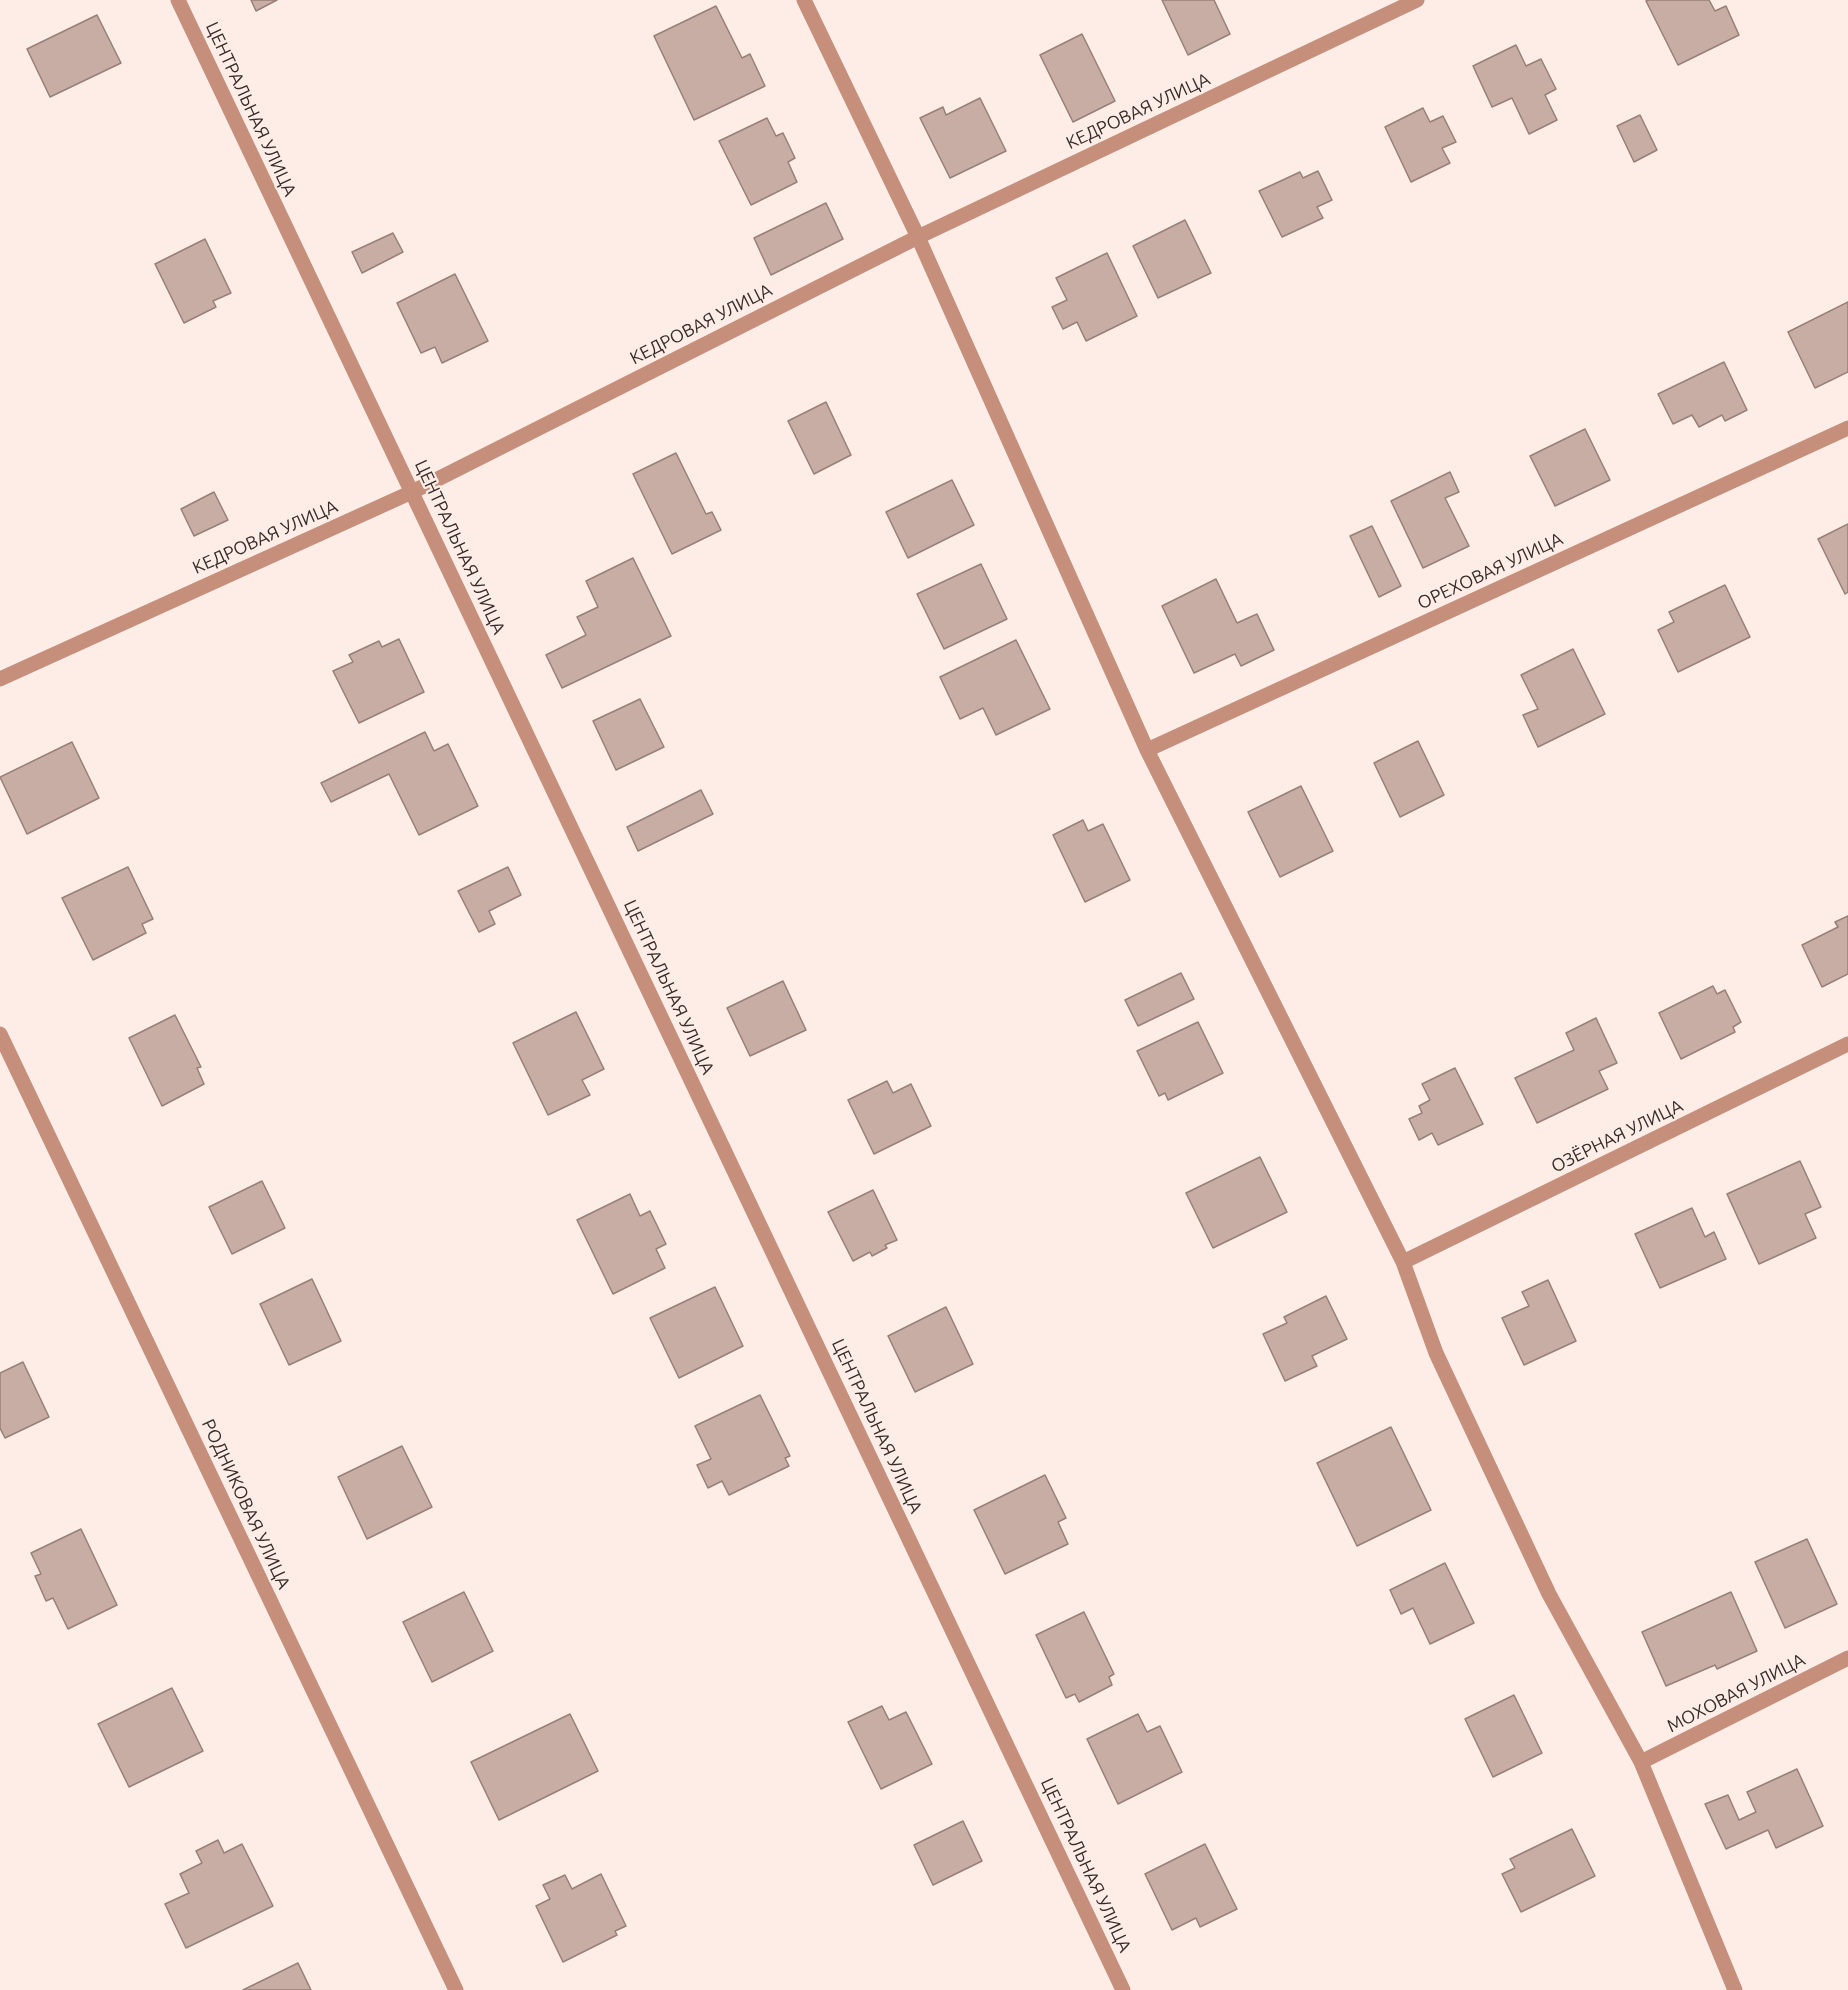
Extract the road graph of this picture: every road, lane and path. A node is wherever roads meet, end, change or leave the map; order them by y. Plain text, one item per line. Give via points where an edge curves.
1 (178, 0) edge
2 (804, 0) edge
3 (1417, 0) edge
4 (918, 237) junction
5 (1848, 428) edge
6 (412, 492) junction
7 (0, 679) edge
8 (1147, 750) junction
9 (0, 1034) edge
10 (1848, 1044) edge
11 (1403, 1262) junction
12 (1848, 1658) edge
13 (1641, 1762) junction
14 (456, 1990) edge
15 (1124, 1990) edge
16 (1735, 1990) edge

1 - 6 street, ЦЕНТРАЛЬНАЯ УЛИЦА
2 - 4 street
3 - 4 street, КЕДРОВАЯ УЛИЦА
4 - 6 street, КЕДРОВАЯ УЛИЦА
4 - 8 street
5 - 8 street, ОРЕХОВАЯ УЛИЦА
6 - 7 street, КЕДРОВАЯ УЛИЦА
6 - 15 street, ЦЕНТРАЛЬНАЯ УЛИЦА
8 - 11 street
9 - 14 street, РОДНИКОВАЯ УЛИЦА
10 - 11 street, ОЗЁРНАЯ УЛИЦА
11 - 13 street via 1436,1353 1544,1583
12 - 13 street, МОХОВАЯ УЛИЦА
13 - 16 street

